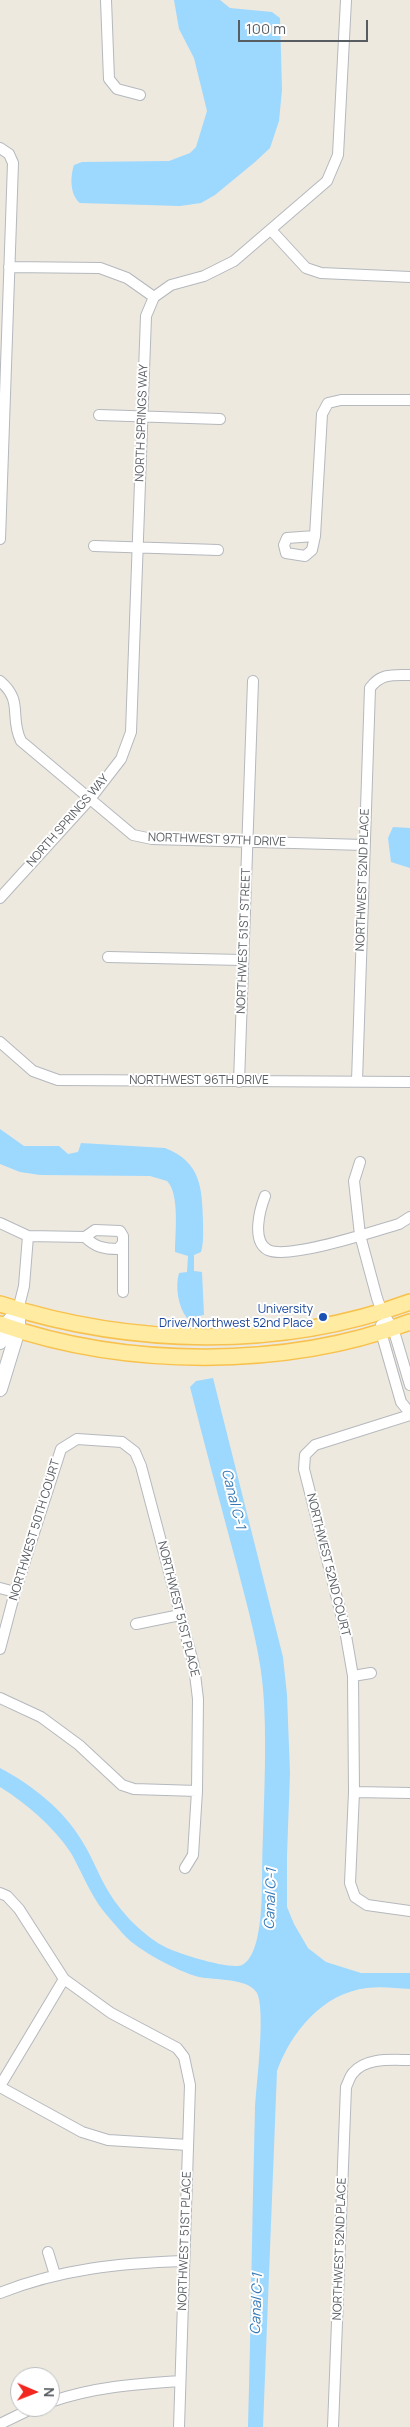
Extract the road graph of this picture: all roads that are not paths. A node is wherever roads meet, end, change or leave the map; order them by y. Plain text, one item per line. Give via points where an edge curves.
1 (106, 0) edge
2 (346, 0) edge
3 (140, 95) dead end
4 (4, 151) edge
5 (272, 230) junction
6 (9, 267) junction
7 (410, 277) edge
8 (154, 297) junction
9 (410, 400) edge
10 (99, 414) dead end
11 (142, 416) junction
12 (220, 419) dead end
13 (315, 536) dead end
14 (0, 539) edge
15 (94, 546) dead end
16 (138, 548) junction
17 (218, 550) dead end
18 (410, 675) edge
19 (0, 681) edge
20 (252, 682) dead end
21 (90, 799) junction
22 (248, 841) junction
23 (364, 845) junction
24 (0, 898) edge
25 (108, 957) dead end
26 (242, 960) junction
27 (0, 1042) edge
28 (356, 1081) junction
29 (239, 1082) junction
30 (410, 1082) edge
31 (360, 1162) dead end
32 (265, 1196) dead end
33 (410, 1217) edge
34 (0, 1224) edge
35 (360, 1235) junction
36 (28, 1236) junction
37 (85, 1237) junction
38 (123, 1244) junction
39 (123, 1292) dead end
40 (410, 1302) edge
41 (0, 1304) edge
42 (18, 1310) junction
43 (382, 1312) junction
44 (410, 1322) edge
45 (8, 1327) edge
46 (387, 1330) junction
47 (0, 1342) edge
48 (407, 1374) junction
49 (394, 1378) junction
50 (410, 1385) edge
51 (0, 1389) edge
52 (410, 1414) edge
53 (68, 1444) joint
54 (0, 1588) edge
55 (15, 1592) junction
56 (180, 1615) junction
57 (136, 1624) dead end
58 (0, 1650) edge
59 (370, 1673) dead end
60 (353, 1676) junction
61 (0, 1698) edge
62 (196, 1792) junction
63 (354, 1792) junction
64 (410, 1793) edge
65 (185, 1868) dead end
66 (0, 1893) edge
67 (410, 1911) edge
68 (64, 1979) junction
69 (410, 2060) edge
70 (0, 2087) edge
71 (188, 2145) junction
72 (48, 2252) dead end
73 (184, 2261) junction
74 (55, 2275) junction
75 (0, 2293) edge
76 (180, 2381) junction
77 (60, 2399) edge
78 (14, 2417) edge
79 (0, 2424) edge
80 (179, 2427) edge
81 (333, 2427) edge

1 - 3 street via 109,79 116,89
2 - 5 street via 338,156 327,181
4 - 6 street via 13,163
5 - 7 street via 306,268 321,273
5 - 8 street via 234,261 204,276 171,285
6 - 8 street via 100,268 126,278
6 - 14 street
8 - 11 street, NORTH SPRINGS WAY via 146,316
9 - 13 street via 341,400 328,403 322,414
10 - 11 street
11 - 12 street
11 - 16 street, NORTH SPRINGS WAY
15 - 16 street
16 - 17 street
16 - 21 street, NORTH SPRINGS WAY via 131,732 121,760
18 - 23 street, NORTHWEST 52ND PLACE via 386,675 370,688
19 - 21 street, NORTHWEST 97TH DRIVE via 15,700 15,730 21,741
20 - 22 street, NORTHWEST 51ST STREET
21 - 22 street, NORTHWEST 97TH DRIVE via 133,835 152,839
21 - 24 street, NORTH SPRINGS WAY
22 - 23 street, NORTHWEST 97TH DRIVE
22 - 26 street, NORTHWEST 51ST STREET
23 - 28 street, NORTHWEST 52ND PLACE
25 - 26 street
26 - 29 street, NORTHWEST 51ST STREET
27 - 29 street, NORTHWEST 96TH DRIVE via 33,1071 58,1080
28 - 29 street, NORTHWEST 96TH DRIVE
28 - 30 street, NORTHWEST 96TH DRIVE
31 - 35 street via 354,1181
32 - 35 street via 259,1211 260,1240 267,1249 278,1252 297,1250
33 - 35 street via 399,1224
34 - 36 street
35 - 43 street
36 - 37 street
36 - 42 street via 24,1286
37 - 38 street via 93,1245 106,1249 118,1249
37 - 38 street via 96,1230 120,1231
38 - 39 street
40 - 43 main road
41 - 42 main road
42 - 43 main road via 64,1322 126,1332 220,1337 298,1330
42 - 45 street
43 - 46 street
44 - 46 main road
45 - 46 main road via 66,1342 130,1353 210,1357 306,1348
45 - 47 street
45 - 51 street
46 - 48 street
46 - 49 street
48 - 49 street
48 - 50 street
49 - 52 street via 401,1402
52 - 60 street, NORTHWEST 52ND COURT via 315,1445 305,1455 304,1468 345,1630
53 - 55 street, NORTHWEST 50TH COURT via 60,1449
53 - 56 street, NORTHWEST 51ST PLACE via 87,1438 122,1442 135,1452
54 - 55 street
55 - 58 street, NORTHWEST 50TH COURT
56 - 57 street
56 - 62 street, NORTHWEST 51ST PLACE via 194,1666 198,1699
59 - 60 street
60 - 63 street, NORTHWEST 52ND COURT
61 - 62 street via 41,1717 79,1745 122,1785 134,1789
62 - 65 street, NORTHWEST 51ST PLACE via 193,1855
63 - 64 street
63 - 67 street, NORTHWEST 52ND COURT via 350,1883 354,1897 366,1905
66 - 68 street via 19,1909
68 - 70 street
68 - 71 street, NORTHWEST 51ST PLACE via 111,2013 172,2045 184,2056 190,2085
69 - 81 street, NORTHWEST 52ND PLACE via 366,2064 352,2073 346,2087
70 - 71 street via 82,2132 108,2140
71 - 73 street, NORTHWEST 51ST PLACE
72 - 74 street
73 - 74 street via 130,2263
73 - 76 street, NORTHWEST 51ST PLACE
74 - 75 street
76 - 77 street via 123,2384
76 - 80 street, NORTHWEST 51ST PLACE
78 - 79 street

